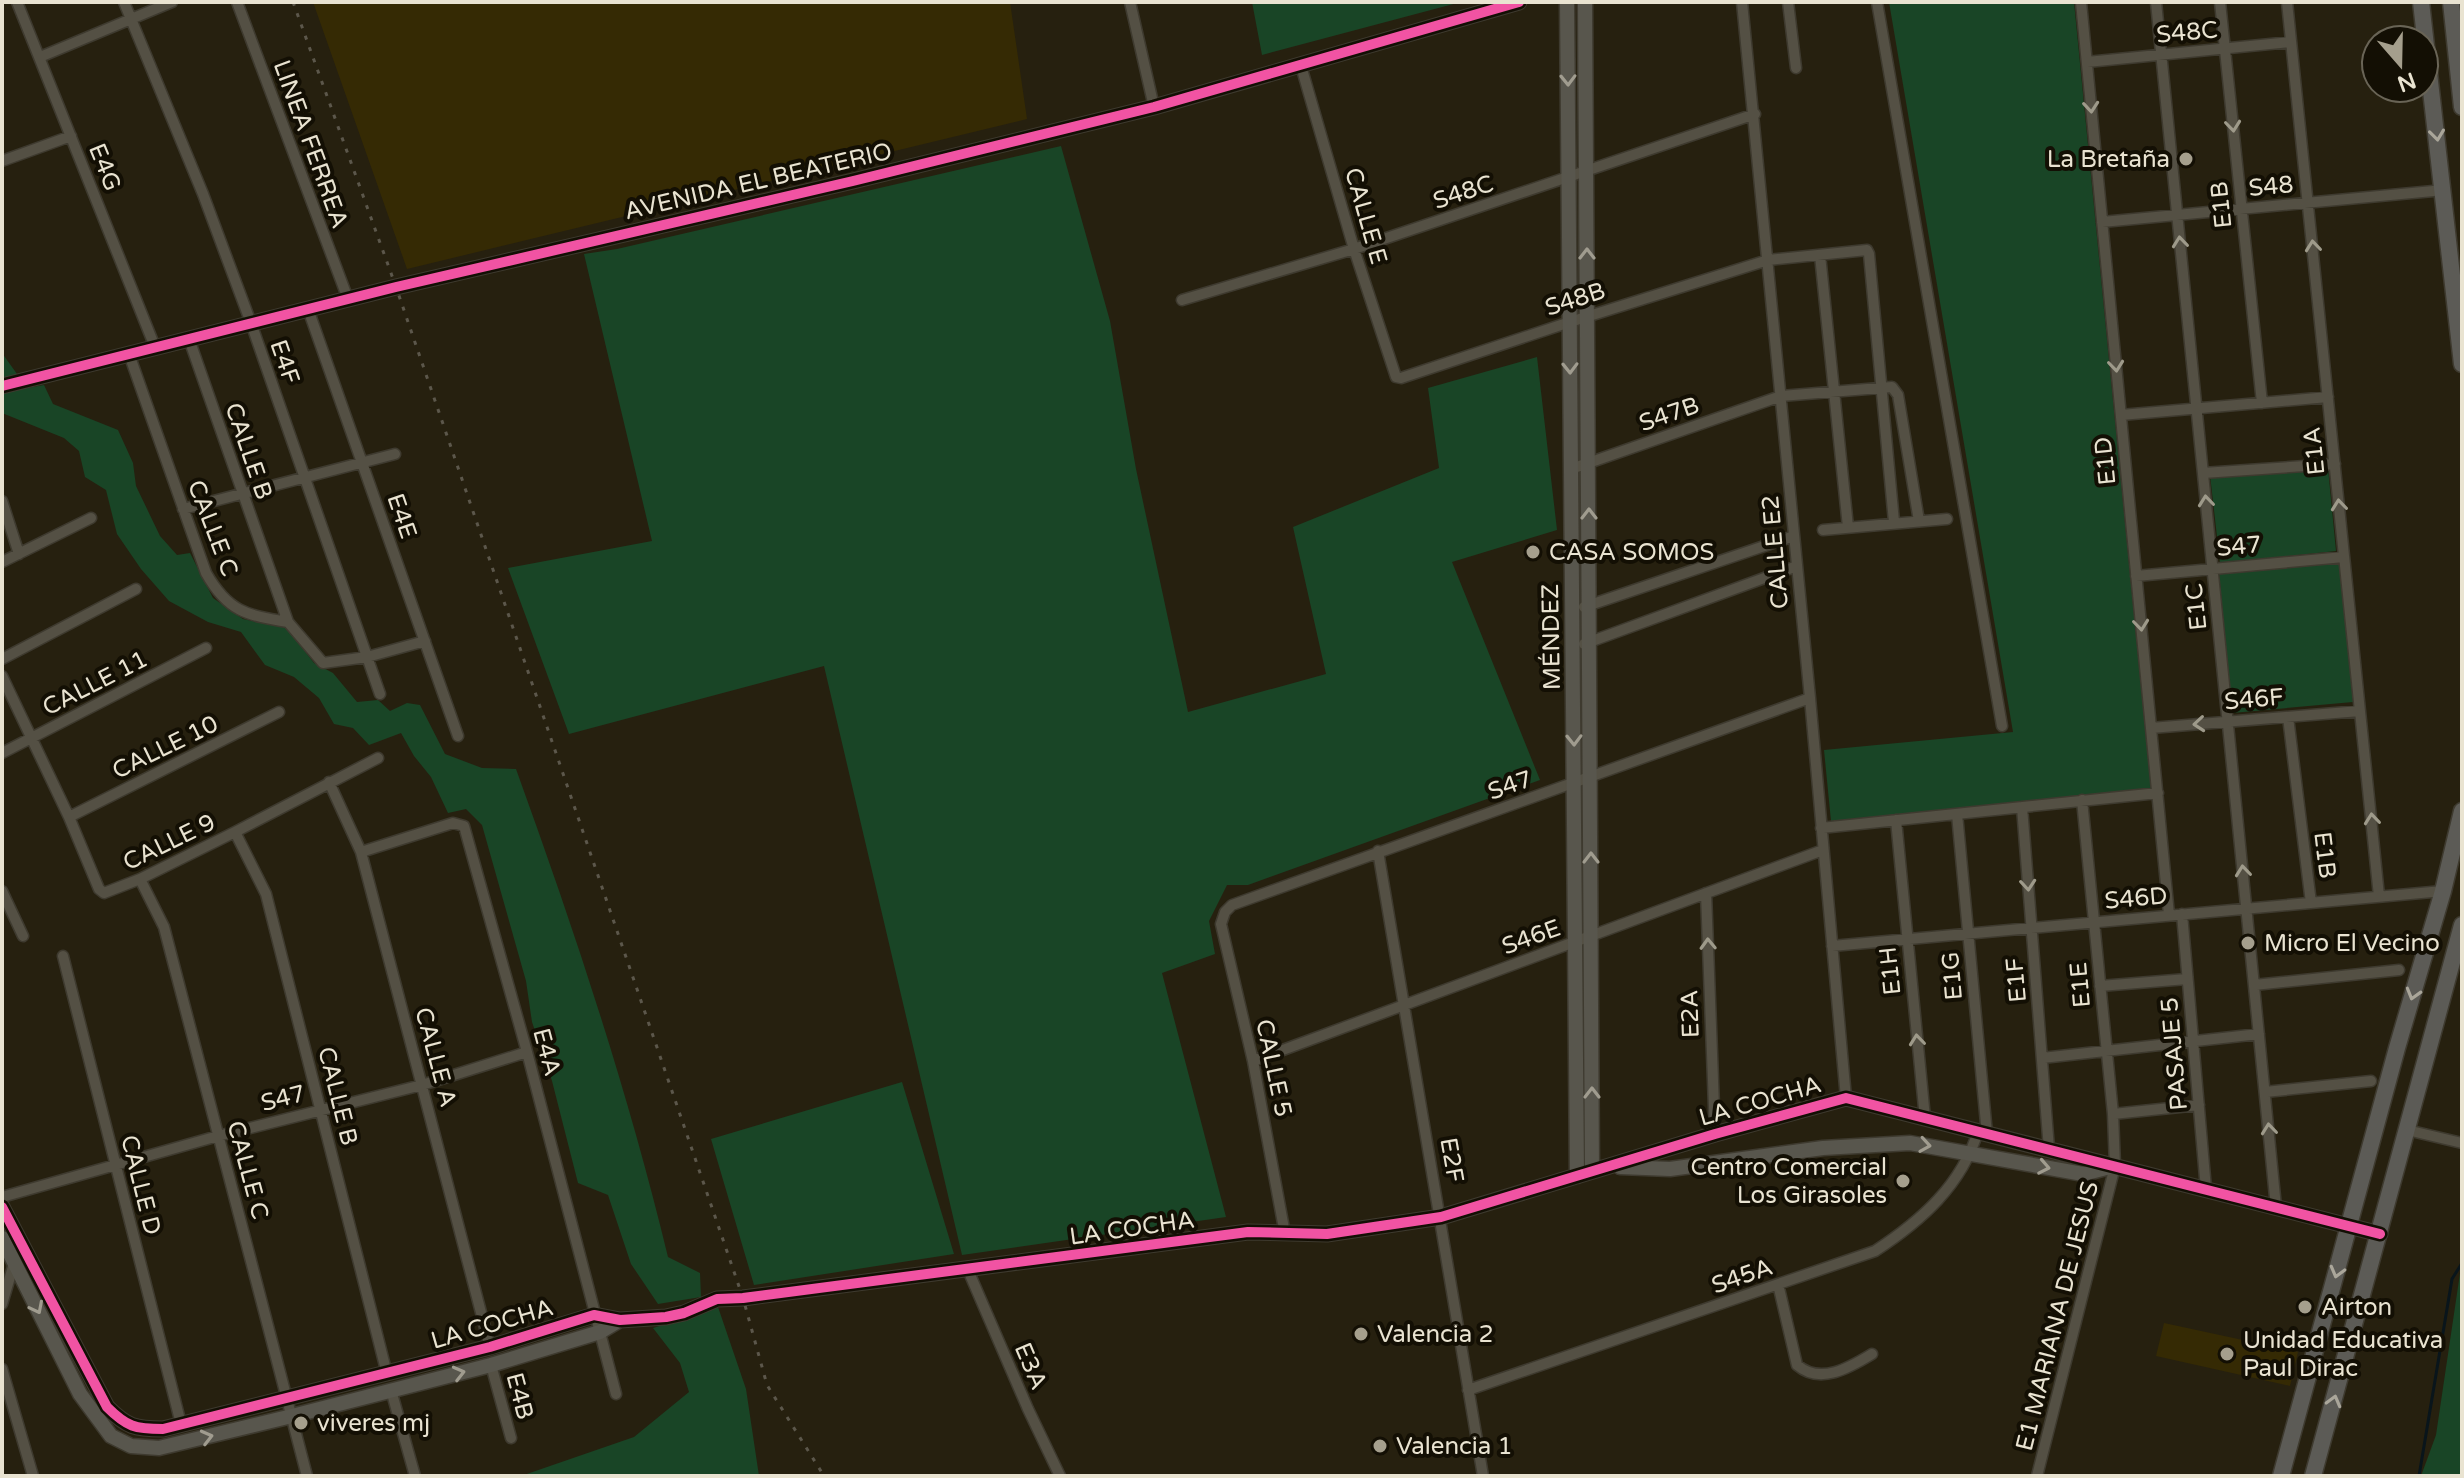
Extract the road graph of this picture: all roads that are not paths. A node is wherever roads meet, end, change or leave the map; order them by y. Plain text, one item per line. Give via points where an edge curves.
1 (17, 2) edge
2 (124, 2) edge
3 (172, 2) edge
4 (237, 2) edge
5 (1130, 2) edge
6 (1519, 2) edge
7 (1567, 2) edge
8 (1585, 2) edge
9 (1742, 2) edge
10 (1788, 2) edge
11 (1877, 2) edge
12 (2081, 2) edge
13 (2156, 2) edge
14 (2220, 2) edge
15 (2287, 2) edge
16 (2421, 2) edge
17 (2451, 2) edge
18 (131, 18) junction
19 (2291, 42) junction
20 (2225, 49) junction
21 (2161, 55) junction
22 (40, 57) junction
23 (2087, 62) junction
24 (1301, 66) junction
25 (2460, 67) edge
26 (1796, 68) dead end
27 (1154, 107) junction
28 (2462, 107) edge
29 (1755, 114) junction
30 (71, 136) junction
31 (2, 161) edge
32 (1587, 171) junction
33 (1569, 178) junction
34 (2444, 190) junction
35 (2308, 203) junction
36 (2242, 209) junction
37 (2177, 215) junction
38 (2102, 222) junction
39 (1354, 249) junction
40 (1820, 255) junction
41 (1768, 260) junction
42 (348, 299) junction
43 (1182, 300) dead end
44 (308, 309) junction
45 (1588, 316) junction
46 (1570, 322) junction
47 (251, 323) junction
48 (189, 339) junction
49 (155, 347) junction
50 (129, 354) junction
51 (2462, 364) edge
52 (1396, 377) joint
53 (2, 386) edge
54 (1879, 387) junction
55 (1835, 391) junction
56 (1781, 396) junction
57 (2328, 397) junction
58 (2262, 403) junction
59 (2196, 408) junction
60 (2121, 415) junction
61 (395, 454) dead end
62 (362, 462) junction
63 (1588, 463) junction
64 (2335, 464) junction
65 (1571, 469) junction
66 (2203, 473) junction
67 (304, 478) junction
68 (243, 493) junction
69 (2, 501) edge
70 (183, 509) junction
71 (91, 518) dead end
72 (1947, 519) dead end
73 (1919, 521) junction
74 (1894, 522) junction
75 (1848, 527) junction
76 (1823, 530) dead end
77 (1794, 536) junction
78 (19, 554) junction
79 (2344, 557) junction
80 (2, 562) edge
81 (1797, 566) junction
82 (2213, 569) junction
83 (2136, 576) junction
84 (136, 589) dead end
85 (1590, 605) junction
86 (1573, 611) junction
87 (288, 622) junction
88 (425, 641) junction
89 (1589, 642) junction
90 (1573, 647) junction
91 (206, 648) dead end
92 (367, 657) junction
93 (2, 659) edge
94 (2, 676) edge
95 (380, 694) dead end
96 (1810, 698) junction
97 (2360, 711) junction
98 (279, 712) dead end
99 (2288, 717) junction
100 (2228, 722) junction
101 (2002, 726) dead end
102 (2151, 728) junction
103 (458, 736) dead end
104 (30, 739) junction
105 (2, 753) edge
106 (378, 758) dead end
107 (1591, 777) junction
108 (329, 782) junction
109 (1575, 783) junction
110 (2158, 793) junction
111 (2082, 800) junction
112 (2022, 807) junction
113 (2462, 811) edge
114 (1957, 814) junction
115 (69, 817) junction
116 (1896, 820) junction
117 (1821, 828) junction
118 (235, 832) junction
119 (1823, 850) junction
120 (1378, 851) junction
121 (361, 852) junction
122 (140, 879) junction
123 (2, 891) edge
124 (2443, 891) junction
125 (1706, 893) junction
126 (2379, 896) junction
127 (2311, 903) junction
128 (2247, 908) junction
129 (1225, 912) joint
130 (2182, 914) junction
131 (2169, 915) junction
132 (2094, 922) junction
133 (2462, 925) edge
134 (2032, 928) junction
135 (1968, 933) junction
136 (23, 936) dead end
137 (1591, 936) junction
138 (1907, 939) junction
139 (1576, 941) junction
140 (1832, 946) junction
141 (63, 956) dead end
142 (2399, 970) dead end
143 (2187, 979) junction
144 (2254, 985) junction
145 (2100, 986) junction
146 (1405, 1005) junction
147 (2259, 1034) junction
148 (2193, 1041) junction
149 (2106, 1050) junction
150 (527, 1052) junction
151 (2042, 1058) junction
152 (1253, 1061) junction
153 (2371, 1081) dead end
154 (422, 1085) junction
155 (2265, 1092) junction
156 (1846, 1098) junction
157 (2199, 1105) junction
158 (320, 1109) junction
159 (2113, 1114) junction
160 (1925, 1118) junction
161 (2407, 1130) junction
162 (1983, 1132) junction
163 (1715, 1134) junction
164 (218, 1136) junction
165 (2462, 1143) edge
166 (2049, 1149) junction
167 (1972, 1153) junction
168 (115, 1164) junction
169 (2115, 1166) junction
170 (1608, 1167) junction
171 (1585, 1174) junction
172 (2206, 1189) junction
173 (2, 1197) edge
174 (2, 1207) edge
175 (2276, 1207) junction
176 (1441, 1217) junction
177 (2350, 1226) junction
178 (1285, 1234) junction
179 (2380, 1234) junction
180 (2, 1238) edge
181 (20, 1243) junction
182 (14, 1263) junction
183 (968, 1270) junction
184 (1778, 1284) junction
185 (2, 1304) edge
186 (594, 1315) junction
187 (620, 1320) junction
188 (600, 1332) junction
189 (490, 1347) junction
190 (1872, 1354) dead end
191 (491, 1365) junction
192 (2, 1369) edge
193 (387, 1374) junction
194 (391, 1390) junction
195 (1468, 1390) junction
196 (616, 1394) dead end
197 (286, 1397) junction
198 (292, 1416) junction
199 (181, 1424) junction
200 (511, 1438) dead end
201 (33, 1476) edge
202 (307, 1476) edge
203 (415, 1476) edge
204 (1060, 1476) edge
205 (1483, 1476) edge
206 (2037, 1476) edge
207 (2281, 1476) edge
208 (2313, 1476) edge

1 - 22 street, E4G
2 - 18 street, E4F
3 - 18 street
4 - 42 street, LINEA FERREA
5 - 27 street
6 - 24 street, AVENIDA EL BEATERIO
7 -> 33 street, MÉNDEZ
8 - 32 street, MÉNDEZ
9 - 29 street, CALLE E2
10 - 26 street
11 - 101 street
12 - 23 street, E1D
13 - 21 street, E1C
14 - 20 street, E1B
15 - 19 street, E1A
16 -> 34 main road
17 - 25 main road
18 - 22 street
18 - 47 street, E4F
19 - 20 street, S48C
19 - 35 street, E1A
20 - 21 street, S48C
20 -> 36 street, E1B
21 - 23 street, S48C
21 - 37 street, E1C
22 - 30 street, E4G
23 -> 38 street, E1D
24 - 27 street, AVENIDA EL BEATERIO
24 - 39 street, CALLE E
25 - 28 main road
27 - 42 street, AVENIDA EL BEATERIO
29 - 32 street, S48C
29 - 41 street, CALLE E2
30 - 31 street
30 - 49 street, E4G
32 - 33 street, S48C
45 -> 32 street, MÉNDEZ
33 - 39 street, S48C
33 - 46 street, MÉNDEZ
34 - 35 street, S48
34 - 51 main road
35 - 36 street, S48
57 -> 35 street, E1A
36 - 37 street, S48
36 - 58 street, E1B
37 - 38 street, S48
59 -> 37 street, E1C
38 -> 60 street, E1D
39 - 43 street, S48C
39 - 52 street, CALLE E
40 - 41 street, S48B
40 - 54 street, S48B via 1863,249 1869,254
40 - 55 street
41 - 45 street, S48B
41 - 56 street, CALLE E2
42 - 44 street, AVENIDA EL BEATERIO
44 - 47 street, AVENIDA EL BEATERIO
44 - 62 street, E4E
45 - 46 street, S48B
45 - 63 street, MÉNDEZ
46 - 52 street, S48B
46 -> 65 street, MÉNDEZ
47 - 48 street, AVENIDA EL BEATERIO
47 - 67 street, E4F
48 - 49 street, AVENIDA EL BEATERIO
48 - 68 street, CALLE B
49 - 50 street, AVENIDA EL BEATERIO
50 - 53 street, AVENIDA EL BEATERIO
50 - 70 street, CALLE C
54 - 55 street, S47B
54 - 73 street via 1892,387 1898,395
54 - 74 street
55 - 56 street, S47B
55 - 75 street
56 - 63 street, S47B
56 - 77 street, CALLE E2
57 - 58 street
57 - 64 street, E1A
58 - 59 street
59 - 60 street
59 - 66 street, E1C
60 - 83 street, E1D
61 - 62 street
62 - 67 street
62 - 88 street, E4E
63 - 65 street, S47B
85 -> 63 street, MÉNDEZ
64 - 66 street
79 -> 64 street, E1A
65 - 86 street, MÉNDEZ
82 -> 66 street, E1C
67 - 68 street
67 - 92 street, E4F
68 - 70 street
68 - 87 street, CALLE B
69 - 78 street
70 - 87 street, CALLE C via 217,594 246,615
71 - 78 street
72 - 73 street
73 - 74 street
74 - 75 street
75 - 76 street
77 - 81 street, CALLE E2
77 - 85 street
78 - 80 street
79 - 82 street, S47
79 - 97 street, E1A
81 - 89 street
81 - 96 street, CALLE E2
82 - 83 street, S47
82 - 100 street, E1C
83 -> 102 street, E1D
84 - 93 street
85 - 86 street
85 - 89 street, MÉNDEZ
86 - 90 street, MÉNDEZ
87 - 92 street via 323,663
88 - 92 street
88 - 103 street, E4E
89 - 90 street
89 - 107 street, MÉNDEZ
90 -> 109 street, MÉNDEZ
91 - 104 street, CALLE 11
92 - 95 street, E4F
94 - 104 street, CALLE 9
96 - 107 street, S47
96 - 117 street, CALLE E2
97 - 99 street, S46F
126 -> 97 street, E1A
98 - 115 street, CALLE 10
99 - 100 street, S46F
99 - 127 street, E1B
100 -> 102 street, S46F
128 -> 100 street, E1C
102 - 110 street, E1D
104 - 105 street, CALLE 11
104 - 115 street, CALLE 9
106 - 108 street, CALLE 9
107 - 109 street, S47
137 -> 107 street, MÉNDEZ
108 - 118 street, CALLE 9
108 - 121 street, CALLE A
109 - 120 street, S47
109 - 139 street, MÉNDEZ
110 - 111 street
110 - 131 street, E1D
111 - 112 street
111 - 132 street, E1E
112 - 114 street
112 -> 134 street, E1F
113 - 124 main road
114 - 116 street
114 - 135 street, E1G
115 - 122 street, CALLE 9 via 99,889 113,891
116 - 117 street
116 - 138 street, E1H
117 - 119 street, CALLE E2
118 - 122 street, CALLE 9
118 - 158 street, CALLE B via 266,894
119 - 125 street, S46E
119 - 140 street, CALLE E2
120 - 129 street, S47
120 - 146 street, E2F
121 - 150 street, E4A via 453,823 464,826
121 - 154 street, CALLE A
122 - 164 street, CALLE C via 164,927
123 - 136 street
124 - 126 street, S46D
124 -> 177 main road
125 - 137 street, S46E
163 -> 125 street, E2A
126 - 127 street, S46D
127 - 128 street, S46D
128 - 130 street, S46D
128 - 144 street, E1C
129 - 152 street, CALLE 5 via 1221,924
130 - 131 street, S46D
130 - 143 street, PASAJE 5
131 - 132 street, S46D
132 - 134 street, S46D
132 - 145 street, E1E
133 - 161 main road
134 - 135 street, S46D
134 - 151 street, E1F
135 - 138 street, S46D
135 - 162 street, E1G
137 - 139 street, S46E
171 -> 137 street, MÉNDEZ
138 - 140 street, S46D
160 -> 138 street, E1H
139 - 146 street, S46E
139 - 171 street, MÉNDEZ
140 - 156 street, CALLE E2
141 - 168 street, CALLE D
142 - 144 street
143 - 145 street
143 - 148 street, PASAJE 5
144 - 147 street, E1C
145 - 149 street, E1E
146 - 152 street, S46E
146 - 176 street, E2F
147 - 148 street
147 - 155 street, E1C
148 - 149 street
148 - 157 street, PASAJE 5
149 - 151 street
149 - 159 street, E1E
150 - 154 street, S47
150 - 186 street, E4A
151 - 166 street, E1F
152 - 178 street, CALLE 5
153 - 155 street
154 - 158 street, S47
154 - 189 street, CALLE A
175 -> 155 street, E1C
156 - 160 street, LA COCHA
156 - 163 street, LA COCHA
157 - 159 street
157 - 172 street, PASAJE 5
158 - 164 street, S47
158 - 193 street, CALLE B
159 - 169 street, E1E
160 - 162 street, LA COCHA
161 - 165 street
161 - 179 main road
162 - 166 street, LA COCHA
162 - 167 street, S45A
163 - 170 street, LA COCHA
164 - 168 street, S47
164 - 197 street, CALLE C
166 - 169 street, LA COCHA
167 -> 169 street, LA COCHA via 2083,1174
170 -> 167 street, LA COCHA via 1670,1169 1823,1148 1910,1143
167 - 184 street, S45A via 1940,1200 1909,1229 1875,1251
168 - 173 street, S47
168 - 199 street, CALLE D
169 - 172 street, LA COCHA
169 - 206 street, E1 MARIANA DE JESUS
170 - 171 street, LA COCHA
171 - 176 street, LA COCHA
172 - 175 street, LA COCHA
174 - 181 street, LA COCHA
175 - 177 street, LA COCHA
176 - 178 street, LA COCHA via 1327,1234
176 - 195 street, E2F
177 - 179 street, LA COCHA
177 -> 207 main road
178 - 183 street, LA COCHA via 1248,1232
208 -> 179 main road
180 - 182 street, LA COCHA
181 - 182 street
181 - 199 street, LA COCHA via 107,1407 125,1424 142,1429
182 - 185 street
182 -> 198 street, LA COCHA via 80,1394 111,1436 131,1446 159,1448
183 - 187 street, LA COCHA via 705,1302 684,1313
183 - 204 street, E3A
184 - 190 street via 1797,1365 1806,1373 1847,1369
184 - 195 street, S45A
186 - 187 street, LA COCHA
186 - 188 street, E4A
186 - 189 street, LA COCHA
187 - 188 street, LA COCHA
188 - 191 street, LA COCHA
188 - 196 street, E4A
189 - 193 street, LA COCHA
194 -> 191 street, LA COCHA
191 - 200 street, E4B
192 - 201 street
193 - 197 street, LA COCHA
194 - 198 street, LA COCHA
194 - 203 street
195 - 205 street, E2F
197 - 198 street, CALLE C
197 - 199 street, LA COCHA
198 - 202 street, CALLE C

